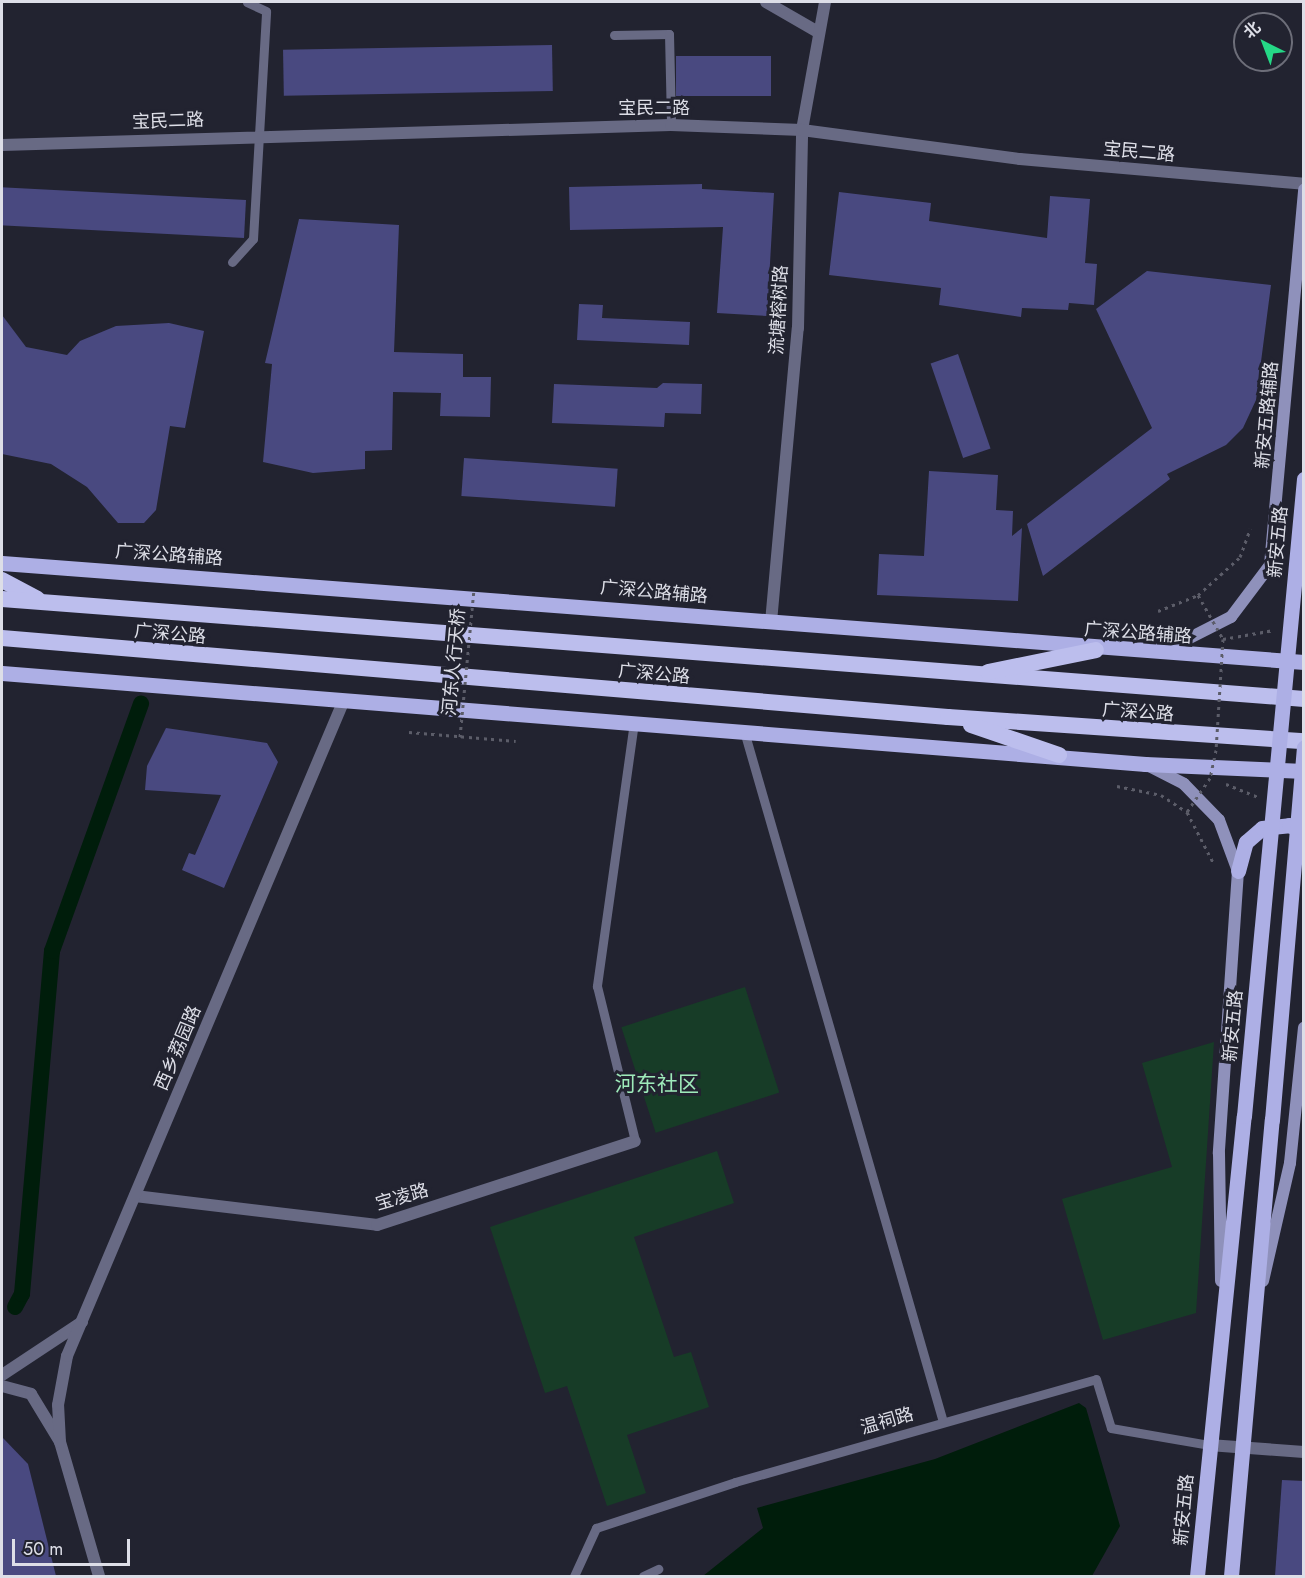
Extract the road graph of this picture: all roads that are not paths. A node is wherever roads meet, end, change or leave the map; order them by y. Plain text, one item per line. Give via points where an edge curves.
1 (247, 2) edge
2 (766, 2) edge
3 (825, 2) edge
4 (818, 32) junction
5 (614, 35) dead end
6 (671, 125) junction
7 (802, 130) junction
8 (259, 136) junction
9 (2, 145) edge
10 (1304, 184) edge
11 (1304, 190) edge
12 (232, 262) dead end
13 (1304, 479) edge
14 (2, 563) edge
15 (2, 580) edge
16 (2, 599) edge
17 (43, 603) junction
18 (771, 622) junction
19 (2, 638) edge
20 (1096, 650) junction
21 (1155, 654) junction
22 (1304, 662) edge
23 (2, 673) edge
24 (968, 675) junction
25 (1304, 699) edge
26 (344, 700) junction
27 (948, 717) junction
28 (634, 722) junction
29 (744, 731) junction
30 (1304, 741) edge
31 (1304, 747) edge
32 (1059, 755) junction
33 (1145, 764) junction
34 (1304, 771) edge
35 (1304, 832) edge
36 (1238, 871) junction
37 (1304, 1028) edge
38 (635, 1141) joint
39 (135, 1196) junction
40 (1222, 1317) junction
41 (82, 1322) junction
42 (1254, 1323) junction
43 (2, 1375) edge
44 (2, 1386) edge
45 (944, 1422) junction
46 (60, 1442) junction
47 (1209, 1446) junction
48 (1243, 1448) junction
49 (1304, 1452) edge
50 (658, 1569) dead end
51 (99, 1576) edge
52 (574, 1576) edge
53 (643, 1576) edge
54 (1197, 1576) edge
55 (1231, 1576) edge

1 - 8 lane via 266,11
2 - 4 street
3 - 4 street, 流塘榕树路
4 - 7 street, 流塘榕树路
5 - 6 lane via 669,34
6 - 7 street, 宝民二路
6 - 8 street, 宝民二路
7 - 10 street, 宝民二路 via 1020,159
7 - 18 street, 流塘榕树路 via 798,328
8 - 9 street, 宝民二路
8 - 12 lane via 253,238
11 - 21 main road, 新安五路辅路 via 1270,566 1231,617 1205,634
13 - 40 main road, 新安五路, bridge
14 - 18 main road, 广深公路辅路
15 - 17 highway
16 - 17 highway, 广深公路
17 - 24 highway, 广深公路
18 - 20 main road, 广深公路辅路
19 - 27 highway, 广深公路
20 - 21 main road, 广深公路辅路
20 - 24 highway
21 - 22 main road, 广深公路辅路
23 - 26 main road
24 - 25 highway, 广深公路
26 - 28 main road
26 - 39 street, 西乡荔园路
27 - 30 highway, 广深公路
27 - 32 highway
28 - 29 main road
28 - 38 lane via 597,986
29 - 32 main road
29 - 45 lane
31 - 42 main road, bridge
32 - 33 main road
33 - 34 main road
33 - 36 main road via 1184,784 1208,807 1228,836
35 - 36 main road via 1289,825 1262,828 1246,842
36 - 40 main road via 1219,1153
37 - 42 main road via 1290,1162
38 - 39 street, 宝凌路 via 377,1225
39 - 41 street, 西乡荔园路
40 - 47 main road, 新安五路
41 - 43 street
41 - 46 street, 西乡荔园路 via 62,1376
42 - 48 main road
44 - 46 street via 31,1394
45 - 47 lane, 温祠路 via 1096,1379 1112,1428
45 - 52 lane, 温祠路 via 596,1528
46 - 51 street
47 - 48 street
47 - 54 main road, 新安五路
48 - 49 street
48 - 55 main road
50 - 53 lane

